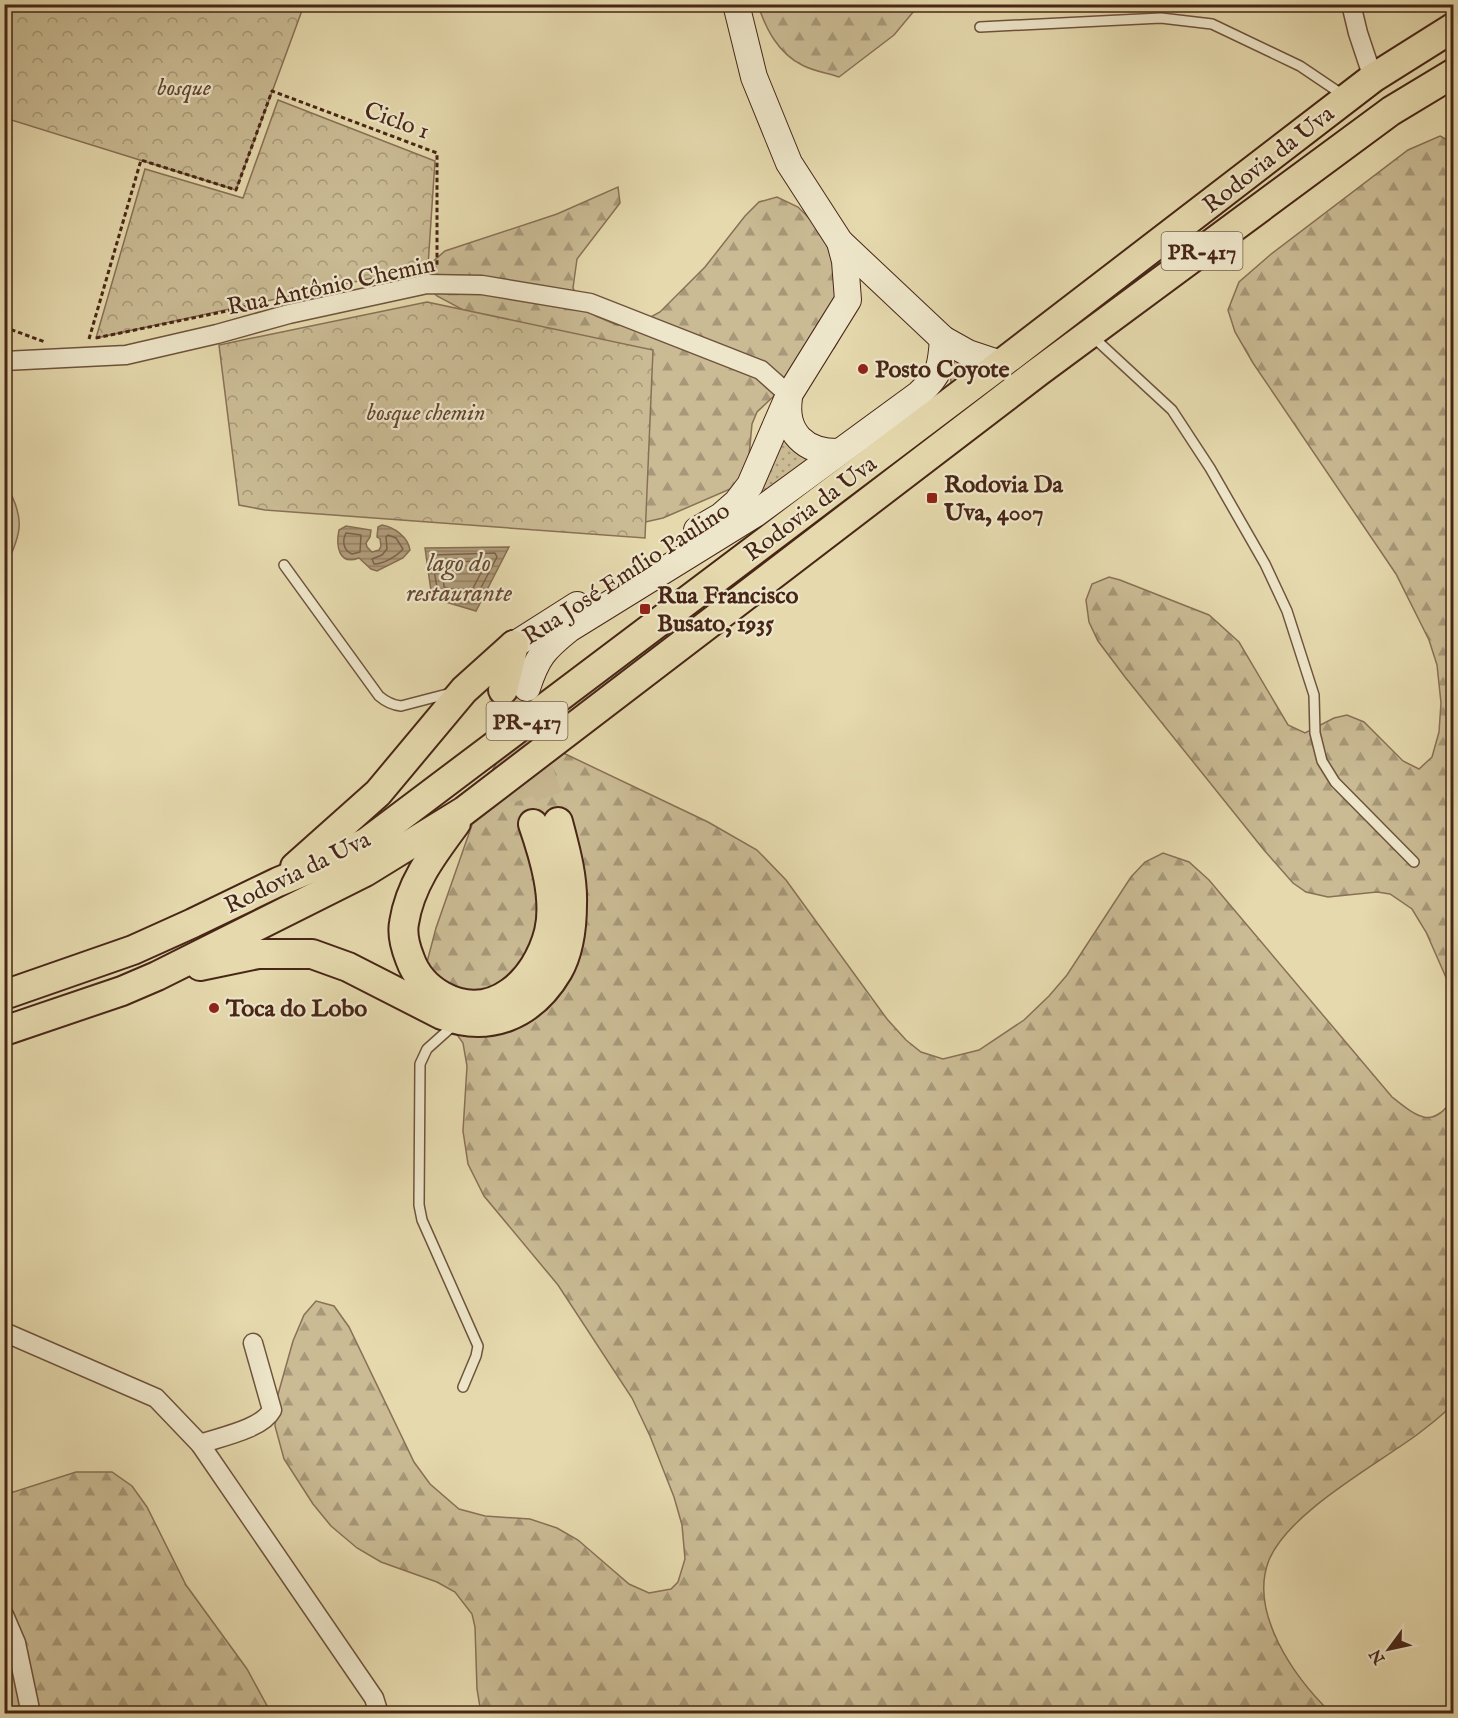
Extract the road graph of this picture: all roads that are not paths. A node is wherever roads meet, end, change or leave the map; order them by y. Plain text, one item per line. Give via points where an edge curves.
1 (736, 4) edge
2 (1351, 4) edge
3 (980, 27) dead end
4 (1454, 27) edge
5 (1454, 73) edge
6 (1373, 78) junction
7 (1347, 98) junction
8 (840, 242) junction
9 (893, 294) junction
10 (848, 300) junction
11 (1090, 334) junction
12 (943, 339) junction
13 (4, 361) edge
14 (1001, 364) junction
15 (789, 395) junction
16 (838, 452) junction
17 (284, 565) dead end
18 (514, 645) junction
19 (515, 689) joint
20 (465, 690) junction
21 (464, 811) junction
22 (1414, 862) dead end
23 (278, 882) junction
24 (157, 976) junction
25 (4, 995) edge
26 (458, 1021) junction
27 (4, 1031) edge
28 (4, 1332) edge
29 (253, 1343) dead end
30 (463, 1387) dead end
31 (200, 1444) junction
32 (4, 1615) edge
33 (31, 1713) edge
34 (379, 1713) edge

1 - 8 street via 754,77 789,163
2 - 6 street
3 - 7 lane via 1161,18 1212,24 1300,66
4 - 6 main road, Rodovia da Uva / PR-417
5 - 11 main road, Rodovia da Uva / PR-417 via 1391,111
6 - 7 main road, Rodovia da Uva / PR-417
7 - 14 main road, Rodovia da Uva / PR-417
8 - 9 street
8 - 10 street
9 - 10 street via 862,295
9 - 12 street
10 - 15 street, Rua José Emílio Paulino
11 - 21 main road, Rodovia da Uva / PR-417
11 - 22 lane via 1172,410 1210,468 1287,611 1314,696 1315,733 1322,761 1335,782
12 - 14 street
12 - 16 street, Rua José Emílio Paulino via 936,378 920,394
13 - 15 street, Rua Antônio Chemin via 126,355 427,284 482,285 590,303 761,370
14 - 23 main road, Rodovia da Uva / PR-417 via 367,842
15 - 16 street via 787,410 798,437 809,447
15 - 18 street, Rua José Emílio Paulino via 750,485 737,502 721,516
16 - 19 street, Rua José Emílio Paulino via 755,514 569,629 547,647
17 - 20 lane via 385,701 401,706
18 - 19 main road
18 - 20 main road
20 - 23 main road via 378,793
21 - 24 main road, Rodovia da Uva / PR-417 via 365,872
21 - 26 main road via 419,876 403,926 413,969 428,988 451,1001 476,1006 503,998 525,981 541,956 549,930 546,823 568,861 572,903 568,941 559,969 538,998 512,1016 476,1023
23 - 25 main road, Rodovia da Uva / PR-417 via 133,950
24 - 26 main road via 258,954 312,954 348,967
24 - 27 main road, Rodovia da Uva / PR-417
26 - 30 lane via 427,1049 420,1064 419,1205 478,1346
28 - 31 street via 156,1398
29 - 31 street via 272,1410 260,1423
31 - 34 street via 374,1698
32 - 33 street via 16,1643

